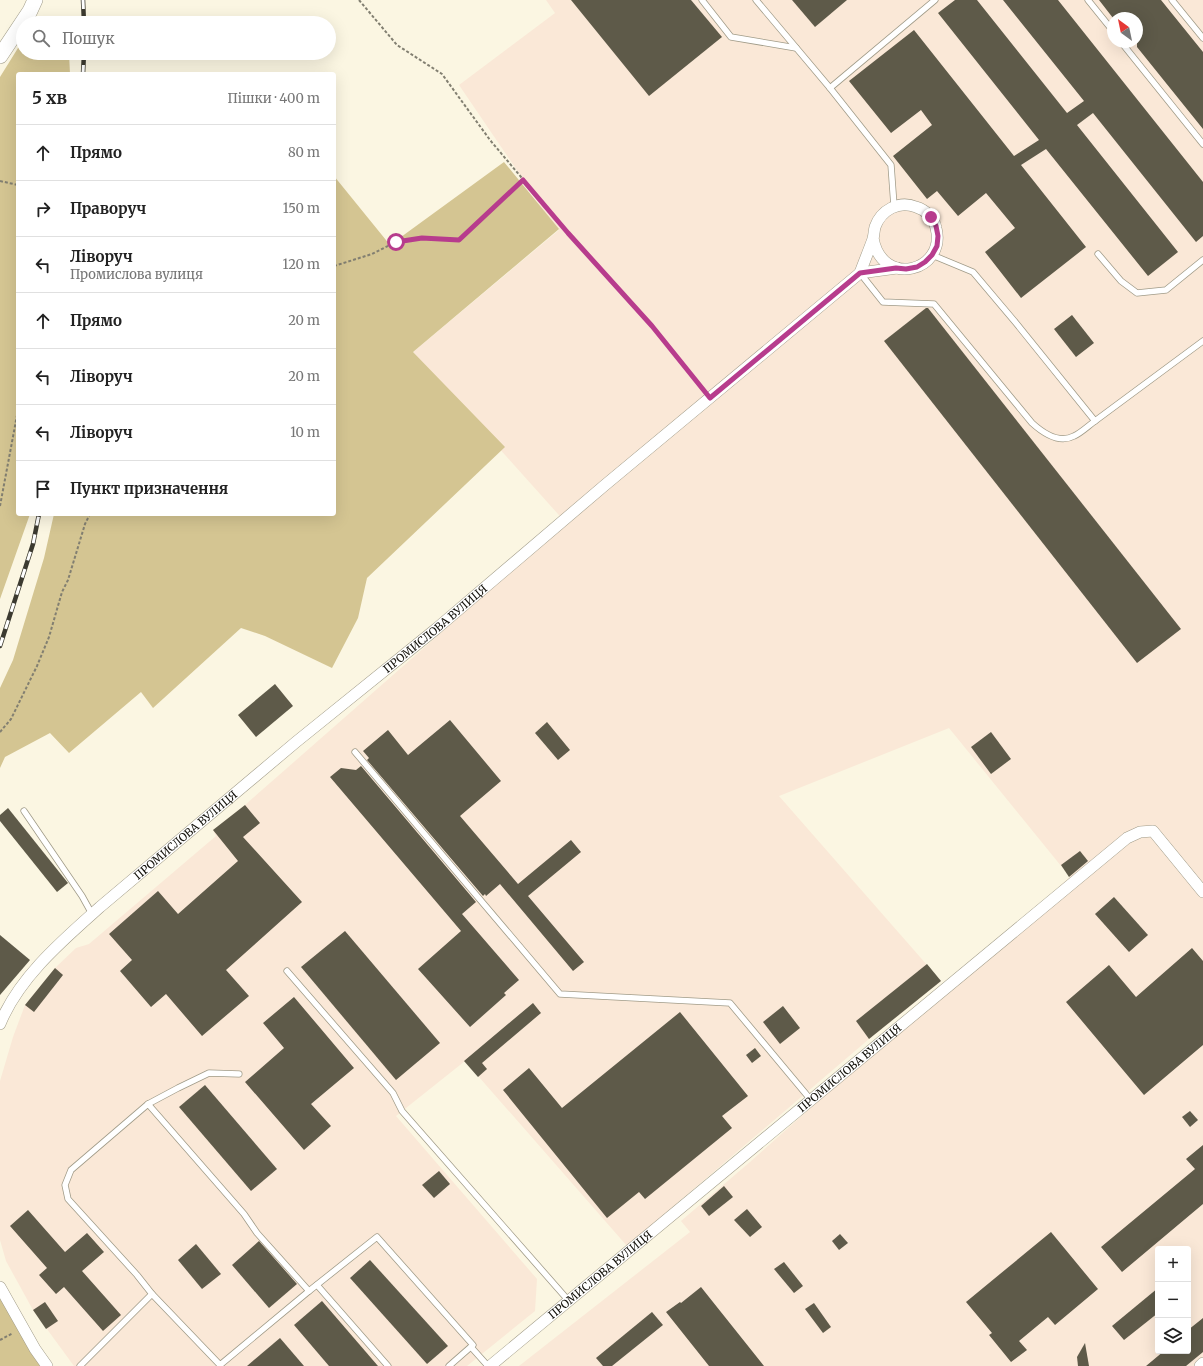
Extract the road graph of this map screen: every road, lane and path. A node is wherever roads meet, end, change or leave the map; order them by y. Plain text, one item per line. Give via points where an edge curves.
1 (35, 0) edge
2 (359, 0) edge
3 (702, 0) edge
4 (756, 0) edge
5 (935, 0) edge
6 (1088, 0) edge
7 (1172, 0) edge
8 (27, 16) edge
9 (1107, 24) edge
10 (16, 32) edge
11 (1203, 38) edge
12 (796, 48) junction
13 (1126, 48) edge
14 (0, 56) edge
15 (830, 88) junction
16 (1203, 144) edge
17 (523, 180) junction
18 (0, 181) edge
19 (16, 185) edge
20 (894, 206) junction
21 (873, 238) junction
22 (1098, 254) dead end
23 (932, 255) junction
24 (1203, 260) edge
25 (336, 265) edge
26 (896, 268) junction
27 (860, 273) junction
28 (1203, 341) edge
29 (710, 398) junction
30 (16, 421) edge
31 (1095, 421) junction
32 (0, 506) edge
33 (89, 516) edge
34 (0, 732) edge
35 (355, 752) dead end
36 (24, 810) dead end
37 (1203, 892) edge
38 (92, 914) junction
39 (286, 971) dead end
40 (0, 1024) edge
41 (239, 1074) dead end
42 (811, 1100) junction
43 (148, 1104) junction
44 (317, 1285) junction
45 (0, 1287) edge
46 (309, 1291) junction
47 (152, 1294) junction
48 (568, 1300) junction
49 (22, 1328) junction
50 (0, 1340) edge
51 (470, 1347) junction
52 (1203, 1363) edge
53 (48, 1366) edge
54 (80, 1366) edge
55 (220, 1366) edge
56 (388, 1366) edge
57 (449, 1366) edge
58 (489, 1366) edge
59 (1200, 1366) edge

1 - 8 main road
2 - 17 path via 397,45 442,74
3 - 12 lane via 731,37
4 - 12 lane
5 - 15 lane
6 - 9 lane
7 - 11 lane
10 - 14 main road
12 - 15 lane
13 - 16 lane
15 - 20 lane via 891,165
17 - 25 path via 459,240 422,238 396,242 372,254
17 - 29 path via 652,326
18 - 19 path
20 - 21 street via 879,219
20 - 23 street via 915,206 931,217 938,236 937,246
21 - 26 street via 880,257
21 - 27 street
22 - 24 lane via 1121,282 1137,293 1166,290
23 - 26 street via 917,267
23 - 31 lane via 973,272
26 - 27 street
27 - 29 street, ПРОМИСЛОВА ВУЛИЦЯ
27 - 31 lane via 883,302 934,304 1042,432 1059,439 1074,437
28 - 31 lane
29 - 38 street, ПРОМИСЛОВА ВУЛИЦЯ
30 - 32 path
33 - 34 path via 49,637 11,719
35 - 42 lane via 560,994 730,1004
36 - 38 lane
37 - 42 street, ПРОМИСЛОВА ВУЛИЦЯ via 1153,831 1140,832 1126,838
38 - 40 street, ПРОМИСЛОВА ВУЛИЦЯ via 20,987
39 - 48 lane via 393,1093 402,1111
41 - 43 lane via 210,1073
42 - 48 street, ПРОМИСЛОВА ВУЛИЦЯ
43 - 46 lane
43 - 47 lane via 71,1170 65,1185 68,1199
44 - 46 lane
44 - 51 lane via 377,1237 473,1345
44 - 56 lane
45 - 49 street
46 - 55 lane
47 - 54 lane
47 - 55 lane
48 - 58 street, ПРОМИСЛОВА ВУЛИЦЯ
49 - 50 path
49 - 53 street
51 - 57 lane
51 - 58 lane
52 - 59 street

